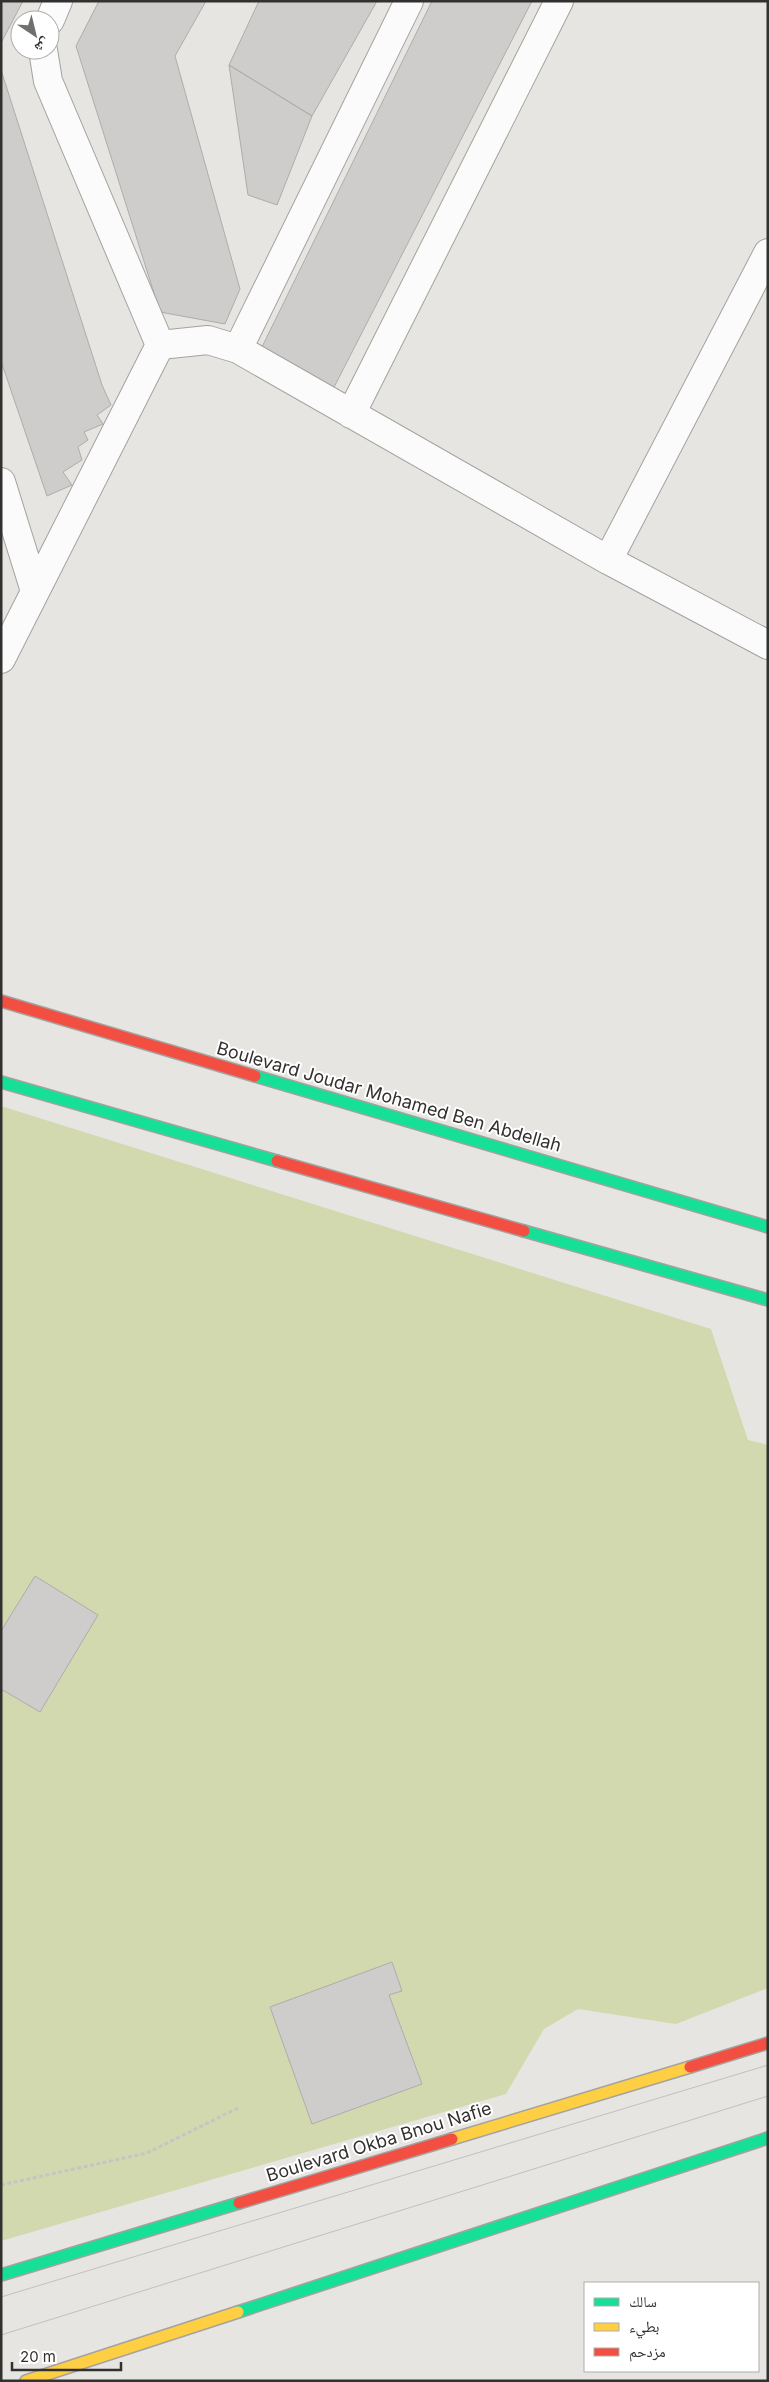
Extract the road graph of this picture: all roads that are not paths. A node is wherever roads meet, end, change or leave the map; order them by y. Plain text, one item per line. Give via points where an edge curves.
1 (409, 1) edge
2 (560, 1) edge
3 (45, 60) edge
4 (768, 253) edge
5 (160, 345) junction
6 (238, 349) junction
7 (351, 414) junction
8 (1, 482) edge
9 (608, 560) junction
10 (34, 591) junction
11 (768, 645) edge
12 (1, 659) edge
13 (1, 1001) edge
14 (1, 1082) edge
15 (768, 1227) edge
16 (768, 1300) edge
17 (768, 2043) edge
18 (768, 2138) edge
19 (1, 2275) edge
20 (26, 2381) edge

1 - 6 street
2 - 7 street
3 - 5 street via 48,81
4 - 9 street
5 - 6 street via 208,340
5 - 10 street
6 - 7 street
7 - 9 street
8 - 10 street
9 - 11 street
10 - 12 street
13 - 15 main road, Boulevard Joudar Mohamed Ben Abdellah
14 - 16 main road
17 - 19 main road, Boulevard Okba Bnou Nafie
18 - 20 main road

